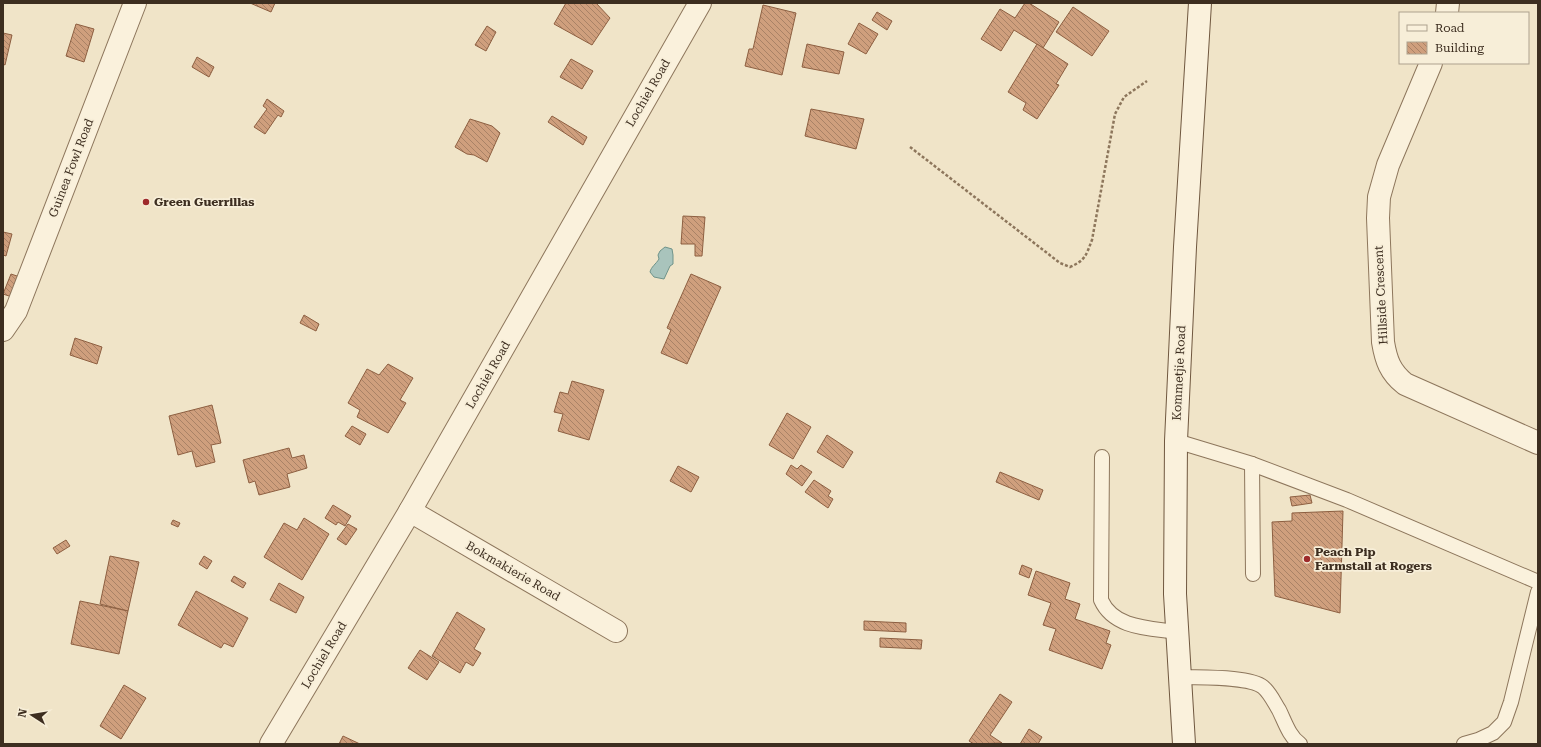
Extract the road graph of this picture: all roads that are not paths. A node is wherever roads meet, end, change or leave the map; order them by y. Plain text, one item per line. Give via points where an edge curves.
1 (135, 3) edge
2 (700, 3) edge
3 (1200, 3) edge
4 (1431, 64) edge
5 (3, 330) edge
6 (1176, 441) junction
7 (1538, 443) edge
8 (1102, 457) dead end
9 (1252, 464) junction
10 (410, 511) junction
11 (1253, 574) dead end
12 (1538, 582) edge
13 (1538, 592) edge
14 (616, 631) dead end
15 (1177, 632) junction
16 (1180, 677) junction
17 (271, 744) edge
18 (1184, 744) edge
19 (1300, 744) edge
20 (1464, 744) edge

1 - 5 street, Guinea Fowl Road via 16,311
2 - 10 street, Lochiel Road
3 - 6 street, Kommetjie Road
4 - 7 street, Hillside Crescent via 1388,164 1379,197 1382,342 1385,356 1388,366 1405,384
6 - 9 lane
6 - 15 street, Kommetjie Road
8 - 15 lane via 1101,600 1105,610 1127,624
9 - 11 lane
9 - 12 lane via 1347,500
10 - 14 street, Bokmakierie Road
10 - 17 street, Lochiel Road
13 - 20 lane via 1504,722 1494,733
15 - 16 street, Kommetjie Road
16 - 18 street, Kommetjie Road
16 - 19 lane via 1245,680 1262,686 1273,699 1289,732

